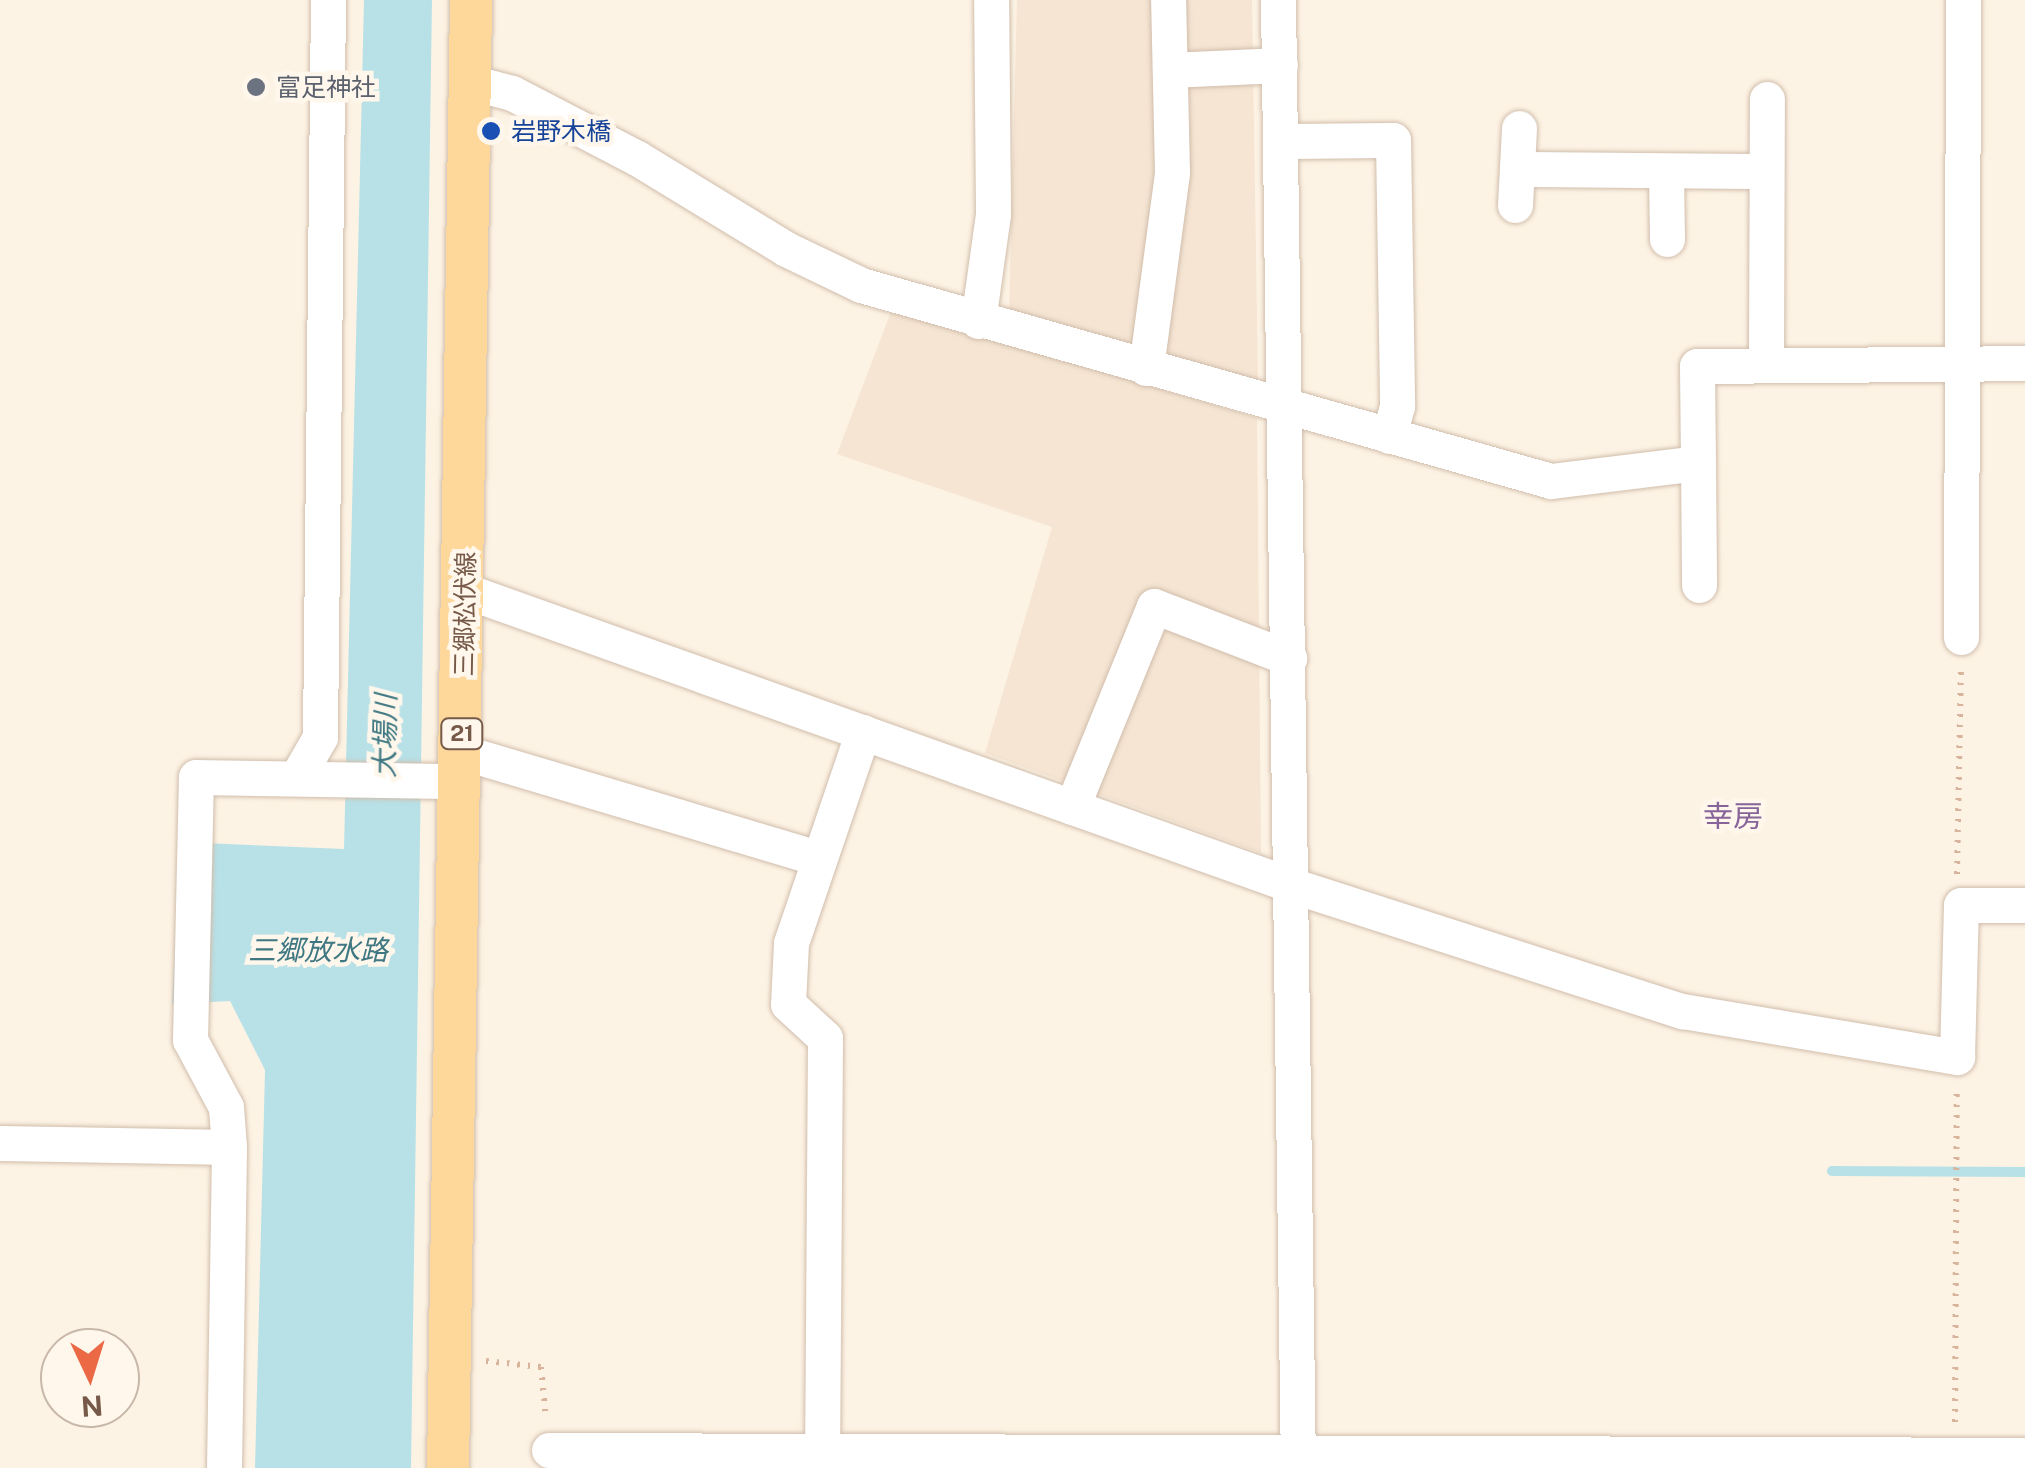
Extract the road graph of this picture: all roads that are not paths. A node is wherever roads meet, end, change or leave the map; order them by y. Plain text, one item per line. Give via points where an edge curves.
1 (328, 0) edge
2 (471, 0) edge
3 (991, 0) edge
4 (1168, 0) edge
5 (1278, 0) edge
6 (1963, 0) edge
7 (1280, 66) junction
8 (1170, 70) junction
9 (470, 82) junction
10 (1767, 99) dead end
11 (1519, 128) dead end
12 (1281, 142) junction
13 (1517, 169) junction
14 (1762, 172) junction
15 (1666, 174) junction
16 (1515, 205) dead end
17 (1667, 240) dead end
18 (978, 320) junction
19 (1766, 362) junction
20 (1963, 363) junction
21 (2025, 363) edge
22 (1146, 368) junction
23 (1284, 406) junction
24 (1389, 436) junction
25 (1698, 463) junction
26 (1699, 585) dead end
27 (466, 591) junction
28 (1961, 637) road end
29 (1290, 658) junction
30 (863, 732) junction
31 (451, 771) junction
32 (314, 778) junction
33 (1072, 807) junction
34 (818, 858) junction
35 (1291, 884) junction
36 (2025, 905) edge
37 (0, 1143) edge
38 (229, 1147) junction
39 (549, 1450) road end
40 (2025, 1455) edge
41 (1298, 1459) edge
42 (695, 1460) edge
43 (822, 1460) edge
44 (1183, 1460) edge
45 (224, 1468) edge
46 (448, 1468) edge

1 - 32 street via 320,737
2 - 9 main road, 三郷松伏線 / 21
3 - 18 street via 993,214
4 - 8 street
5 - 7 street
6 - 20 street
7 - 8 street
7 - 12 street
8 - 22 street via 1165,269
9 - 18 street via 512,93 637,158 846,278
9 - 27 main road, 三郷松伏線 / 21
10 - 14 street
11 - 13 street
12 - 23 street
12 - 24 street via 1393,140 1397,406
13 - 15 street
13 - 16 street
14 - 15 street
14 - 19 street
15 - 17 street
18 - 22 street
19 - 20 street
19 - 25 street via 1697,366
20 - 21 street
20 - 28 street
22 - 23 street
23 - 24 street
23 - 29 street
24 - 25 street via 1551,482
25 - 26 street
27 - 30 street
27 - 31 main road, 三郷松伏線 / 21
29 - 33 street via 1154,606
29 - 35 street
30 - 33 street
30 - 34 street
31 - 32 street
31 - 34 street
31 - 46 main road, 三郷松伏線 / 21
32 - 38 street via 196,776 190,1040 226,1106
33 - 35 street
34 - 43 street via 791,943 788,1004 824,1038
35 - 36 street via 1666,1007 1957,1057 1961,905
35 - 41 street
37 - 38 street
38 - 45 street
39 - 42 street
40 - 41 street
41 - 44 street
42 - 43 street
43 - 44 street

